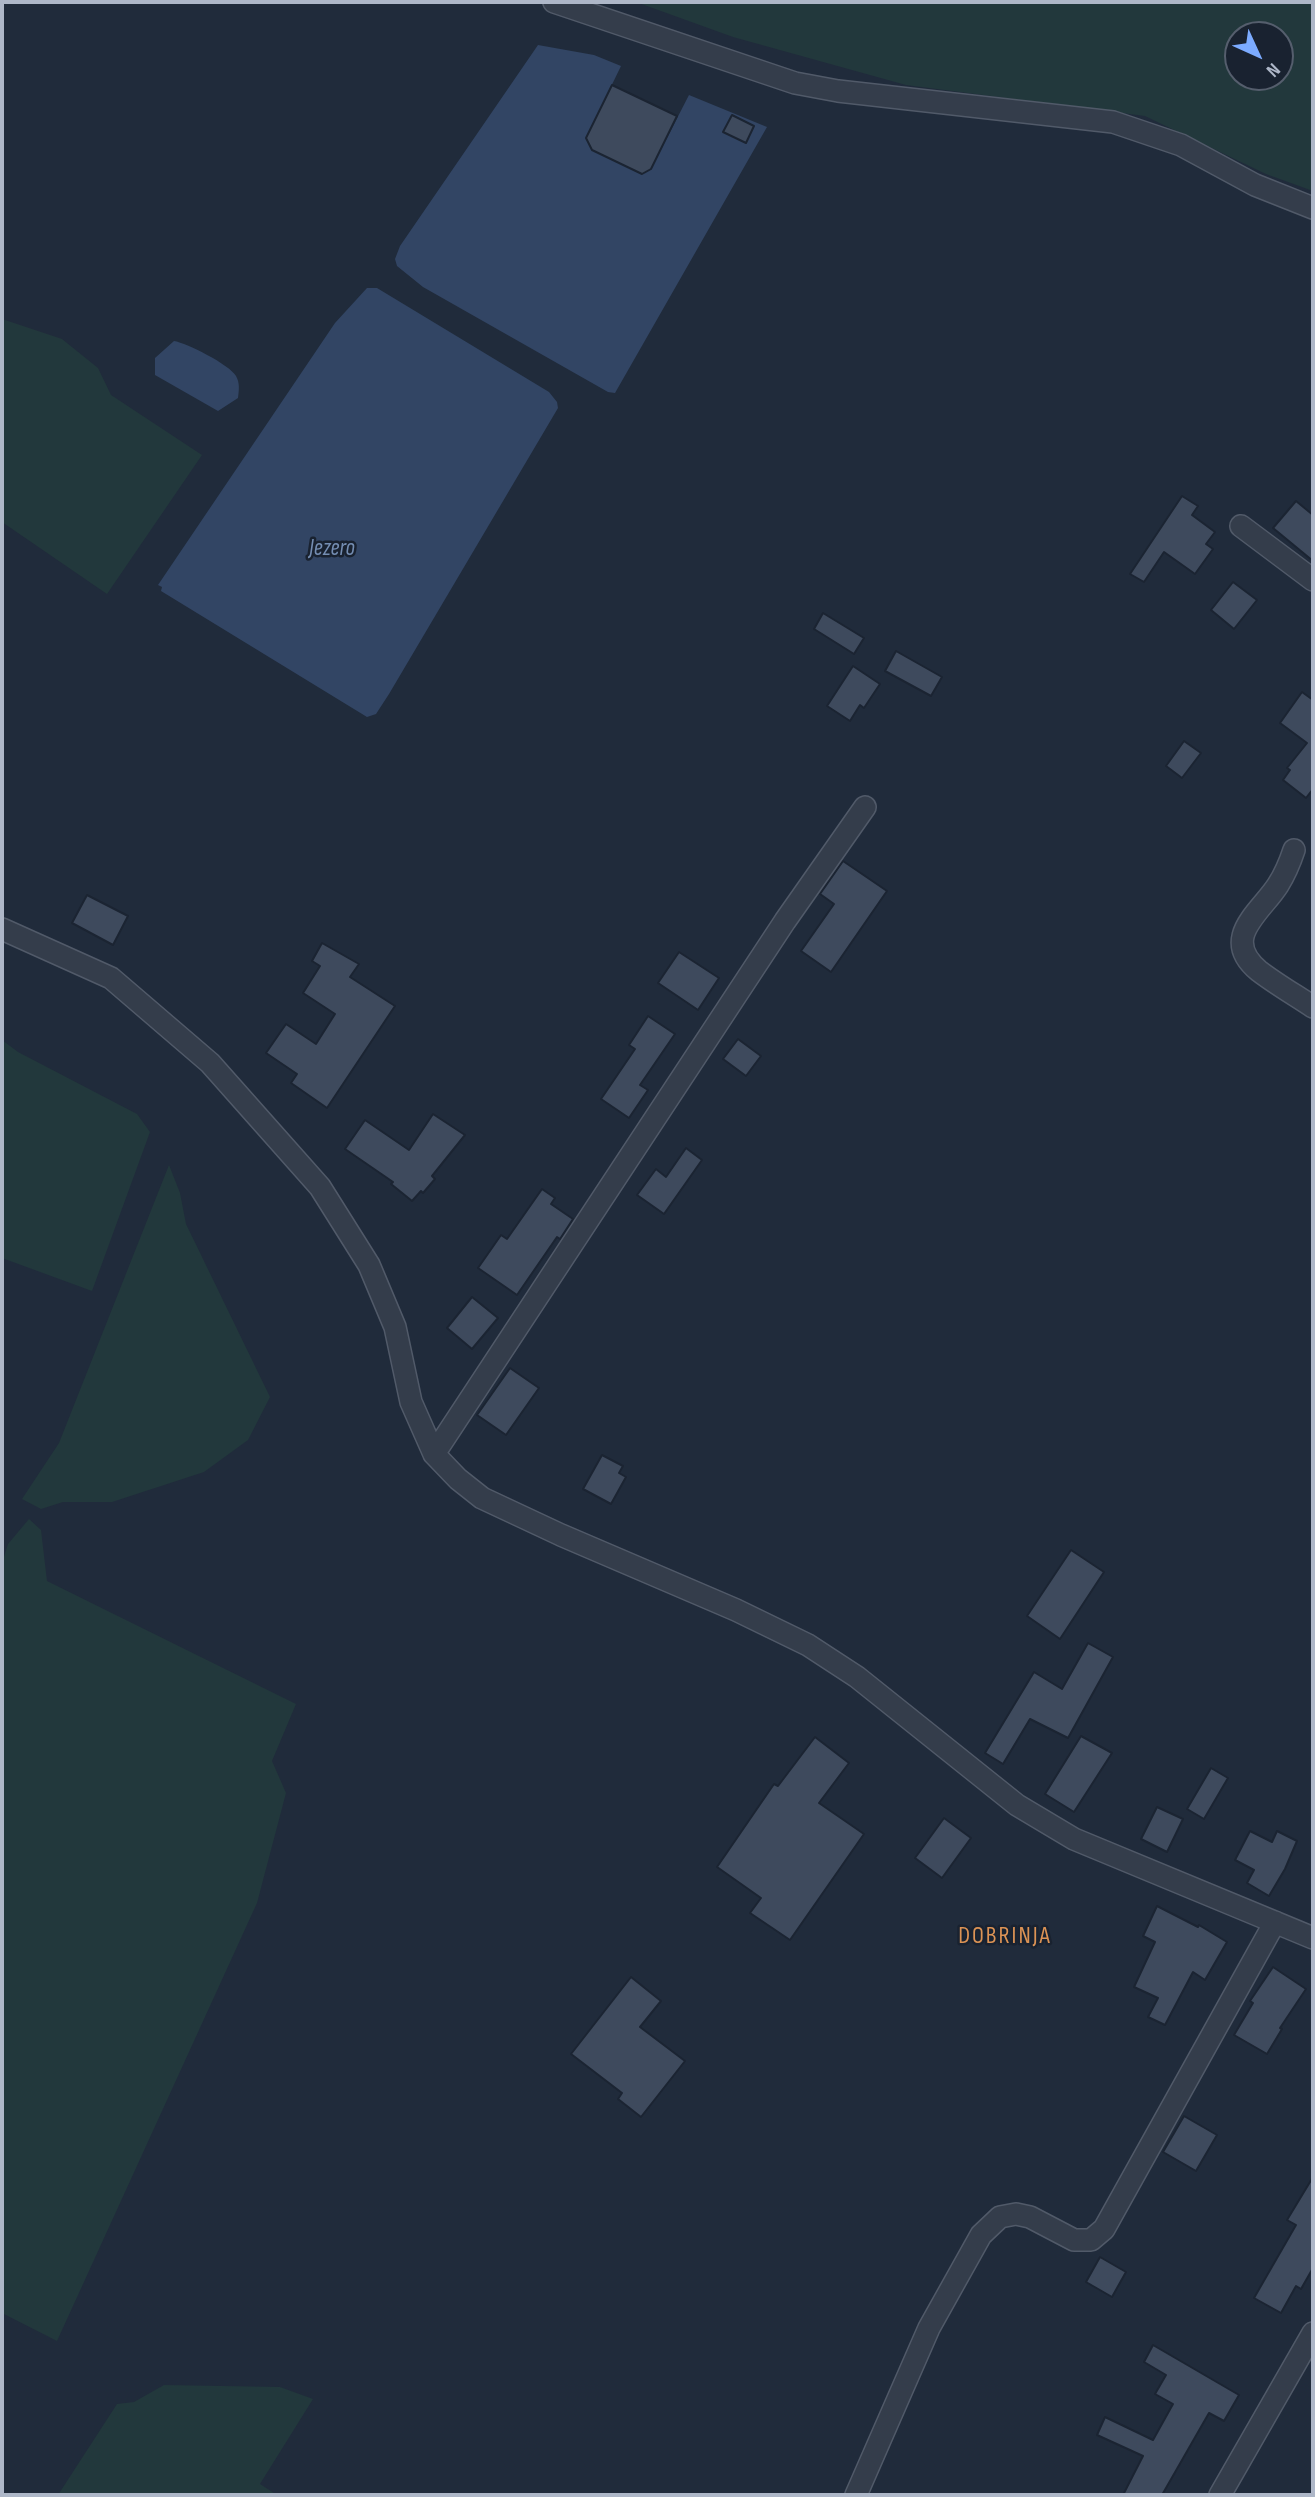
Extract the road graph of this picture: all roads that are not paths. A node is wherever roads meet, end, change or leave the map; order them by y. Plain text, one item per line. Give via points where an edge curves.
1 (554, 2) edge
2 (1313, 208) edge
3 (1241, 526) dead end
4 (1313, 580) edge
5 (865, 807) dead end
6 (1294, 850) dead end
7 (2, 929) edge
8 (1313, 1007) edge
9 (434, 1454) junction
10 (1275, 1922) junction
11 (1313, 1938) edge
12 (1313, 2333) edge
13 (856, 2495) edge
14 (1220, 2495) edge

1 - 2 street via 795,83 1113,122 1181,145 1255,185
3 - 4 street
5 - 9 street
6 - 8 street via 1278,886 1243,932 1243,943 1257,969
7 - 9 street via 111,978 210,1063 320,1187 369,1265 395,1327 411,1402
9 - 10 street via 474,1492 507,1511 808,1645 857,1677 1017,1805 1074,1839
10 - 11 street
10 - 13 street via 1104,2229 1091,2240 1074,2240 1016,2214 1000,2217 981,2235 929,2328
12 - 14 street

